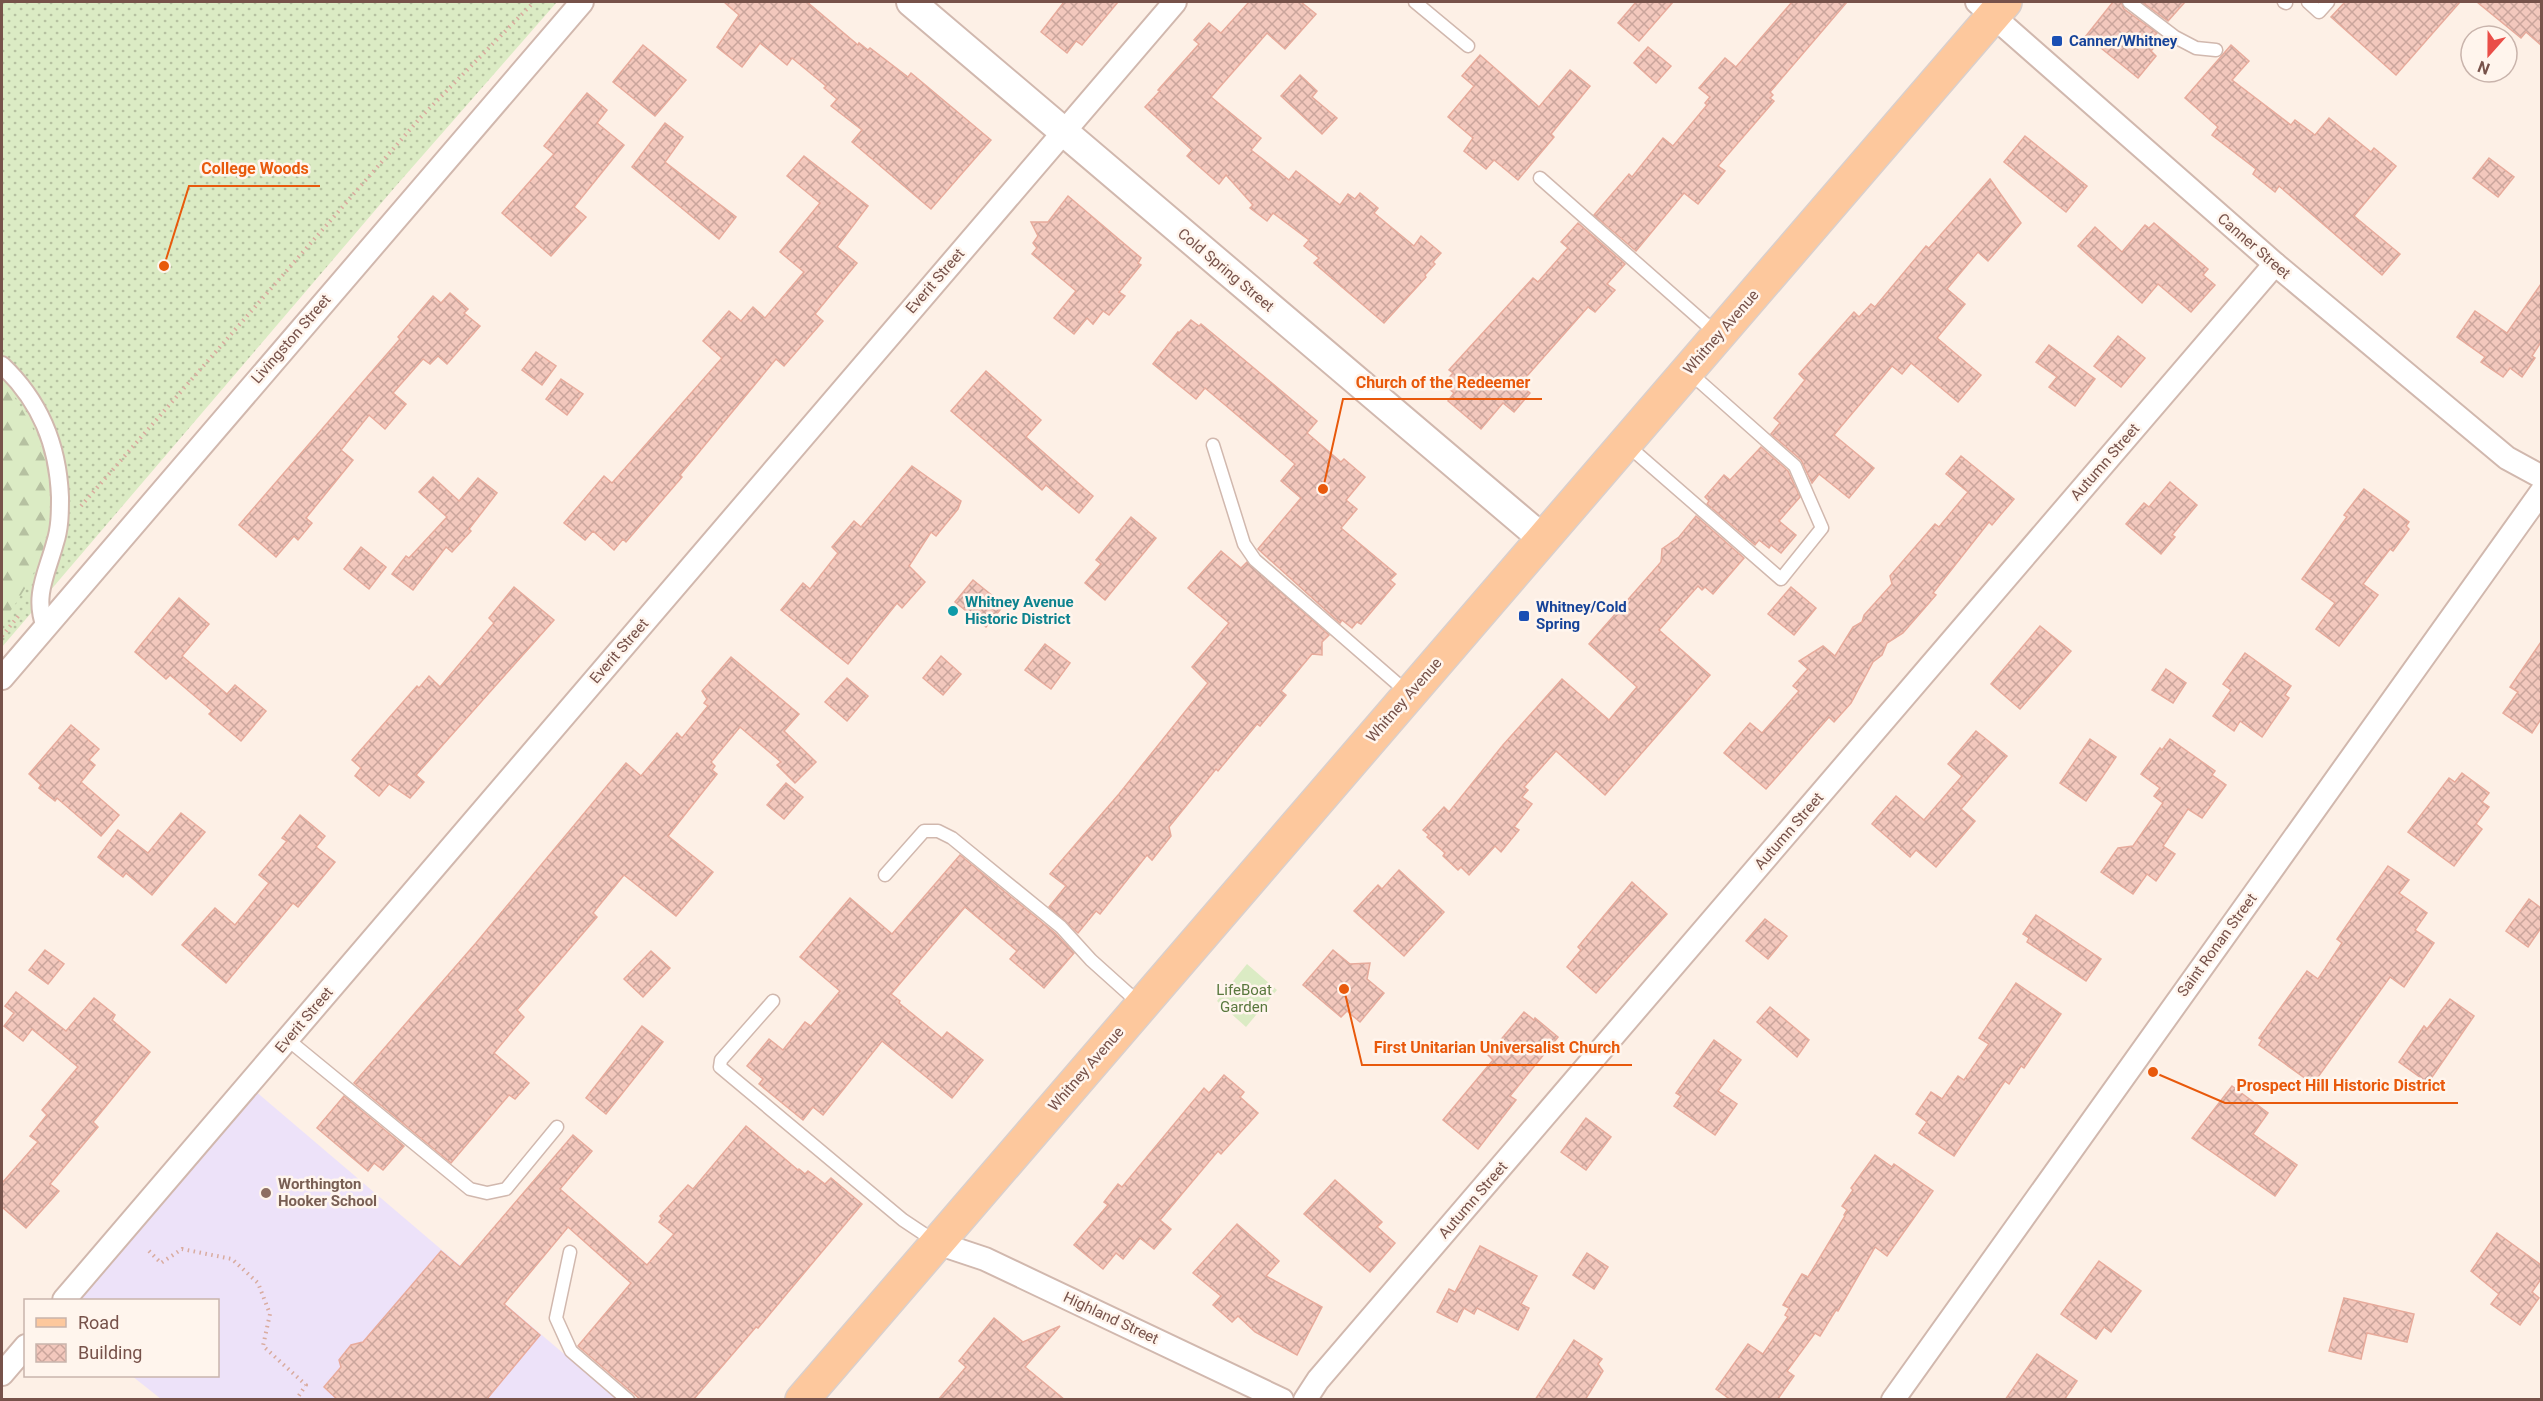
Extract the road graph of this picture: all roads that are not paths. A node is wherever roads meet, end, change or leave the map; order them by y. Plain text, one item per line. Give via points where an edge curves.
1 (582, 2) edge
2 (911, 2) edge
3 (1175, 2) edge
4 (1415, 2) edge
5 (2129, 2) edge
6 (2308, 2) edge
7 (2328, 2) edge
8 (1992, 6) edge
9 (1468, 46) dead end
10 (2216, 50) dead end
11 (1063, 131) junction
12 (1540, 178) dead end
13 (2275, 264) junction
14 (1718, 335) junction
15 (2, 365) edge
16 (1687, 370) junction
17 (1625, 443) junction
18 (1213, 445) dead end
19 (2541, 477) edge
20 (2541, 491) edge
21 (1543, 539) junction
22 (45, 627) junction
23 (2, 678) edge
24 (1409, 694) junction
25 (885, 875) dead end
26 (773, 1001) dead end
27 (1141, 1005) junction
28 (287, 1039) junction
29 (557, 1127) dead end
30 (937, 1243) junction
31 (570, 1252) dead end
32 (65, 1299) edge
33 (24, 1348) edge
34 (2, 1374) edge
35 (628, 1400) edge
36 (802, 1400) edge
37 (1282, 1400) edge
38 (1305, 1400) edge
39 (1893, 1400) edge

1 - 22 street, Livingston Street
2 - 11 street, Cold Spring Street
3 - 11 street, Everit Street
4 - 9 lane
5 - 10 lane via 2175,37 2196,48
6 - 7 lane via 2319,12
8 - 13 street, Canner Street
8 - 14 main road, Whitney Avenue
11 - 21 street, Cold Spring Street
11 - 28 street, Everit Street
12 - 14 lane
13 - 19 street, Canner Street via 2507,458
13 - 38 street, Autumn Street
14 - 16 main road, Whitney Avenue
15 - 22 street via 31,399 53,442 59,528 41,584 40,607
16 - 17 main road, Whitney Avenue
16 - 17 lane via 1795,466 1822,528 1781,579
17 - 21 main road, Whitney Avenue
18 - 24 lane via 1244,544 1255,560
20 - 39 street, Saint Ronan Street
21 - 24 main road, Whitney Avenue
22 - 23 street, Livingston Street
24 - 27 main road, Whitney Avenue
25 - 27 lane via 924,831 938,831 952,838 1061,927
26 - 30 lane via 721,1060 720,1067 903,1220
27 - 30 main road, Whitney Avenue
28 - 29 lane via 470,1189 487,1193 506,1189
28 - 32 street, Everit Street
30 - 36 main road, Whitney Avenue
30 - 37 street, Highland Street via 985,1259
31 - 35 lane via 556,1318 571,1351
33 - 34 street

